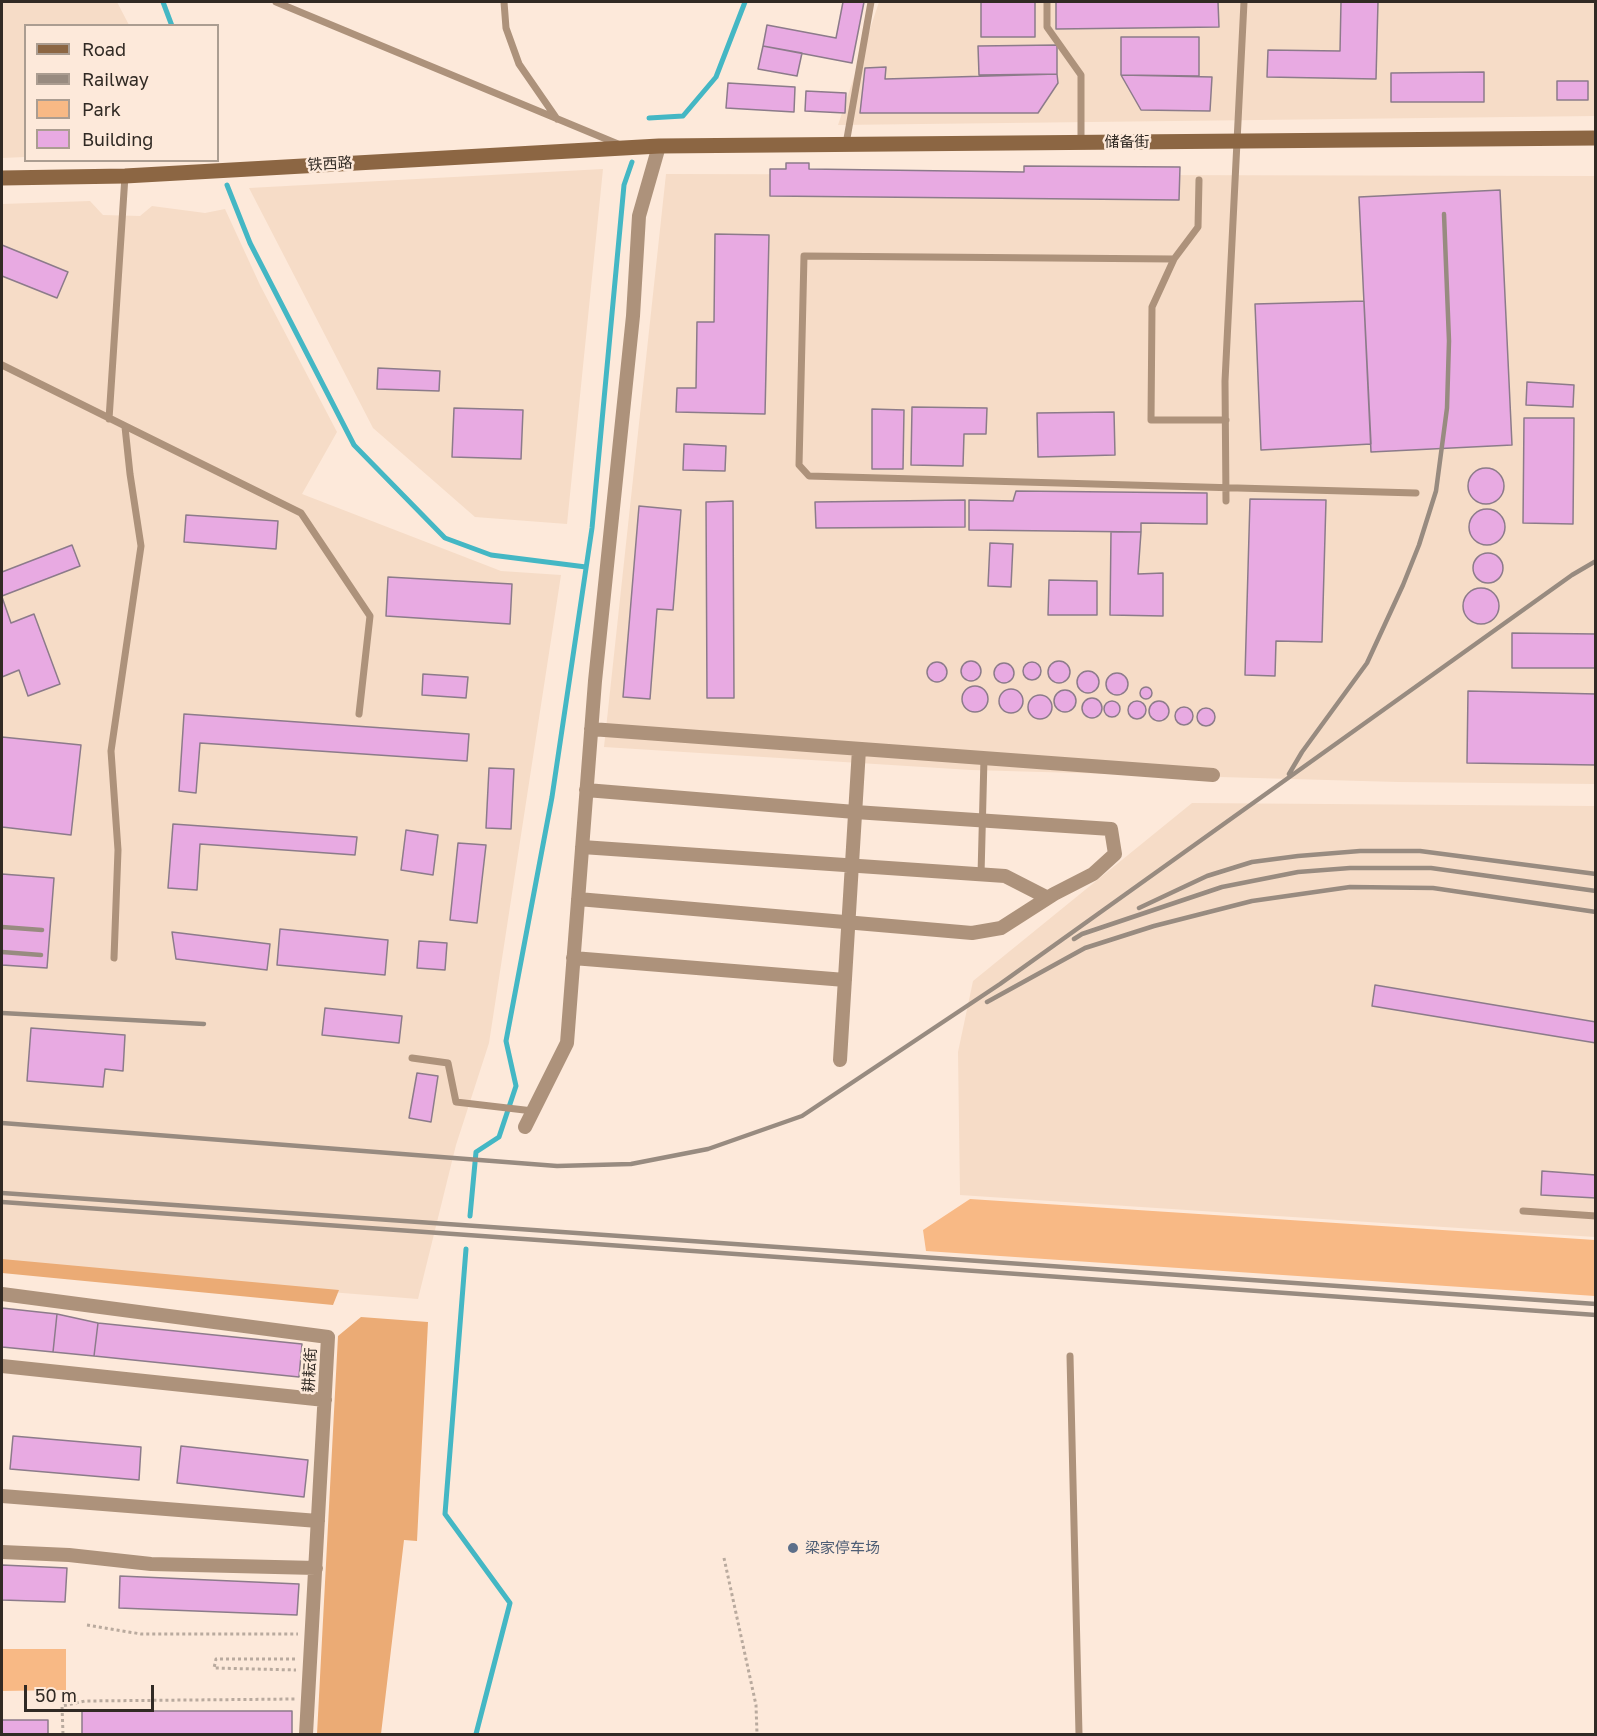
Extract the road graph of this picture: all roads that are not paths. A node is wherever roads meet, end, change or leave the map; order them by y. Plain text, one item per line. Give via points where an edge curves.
1 (276, 2) edge
2 (504, 2) edge
3 (871, 2) edge
4 (1047, 2) edge
5 (1244, 2) edge
6 (557, 119) junction
7 (1596, 138) edge
8 (1238, 141) junction
9 (1081, 142) junction
10 (846, 144) junction
11 (659, 146) junction
12 (626, 147) junction
13 (125, 176) junction
14 (2, 178) edge
15 (1199, 180) dead end
16 (1174, 259) junction
17 (2, 365) edge
18 (109, 419) junction
19 (1226, 420) junction
20 (125, 427) junction
21 (1226, 488) junction
22 (1416, 493) dead end
23 (1226, 501) dead end
24 (359, 714) dead end
25 (591, 729) junction
26 (859, 749) junction
27 (984, 758) junction
28 (1213, 775) dead end
29 (586, 790) junction
30 (855, 812) junction
31 (982, 821) junction
32 (582, 847) junction
33 (852, 866) junction
34 (981, 875) junction
35 (1048, 898) junction
36 (578, 899) junction
37 (849, 922) junction
38 (114, 958) dead end
39 (573, 958) junction
40 (845, 980) junction
41 (412, 1058) dead end
42 (840, 1060) dead end
43 (527, 1111) junction
44 (525, 1127) dead end
45 (1523, 1211) dead end
46 (1596, 1216) edge
47 (2, 1294) edge
48 (1070, 1356) dead end
49 (2, 1366) edge
50 (325, 1400) junction
51 (2, 1496) edge
52 (318, 1521) junction
53 (2, 1552) edge
54 (316, 1568) junction
55 (306, 1734) edge
56 (1079, 1734) edge

1 - 6 lane
2 - 6 lane via 506,28 519,64
3 - 10 lane
4 - 9 lane via 1047,27 1081,75
5 - 8 lane
6 - 12 lane
7 - 8 street, 储备街
8 - 9 street, 储备街
8 - 19 lane
9 - 10 street, 储备街
10 - 11 street, 储备街
11 - 12 street, 铁西路
11 - 25 street via 639,216 633,316
12 - 13 street, 铁西路
13 - 14 street, 铁西路
13 - 18 lane
15 - 16 lane via 1198,227
16 - 19 lane via 1152,307 1151,420
16 - 21 lane via 804,256 799,465 809,477
17 - 18 lane
18 - 20 lane
19 - 21 lane
20 - 24 lane via 301,513 370,616
20 - 38 lane via 141,546 111,751 118,850
21 - 22 lane
21 - 23 lane
25 - 26 street
25 - 29 street
26 - 27 street
26 - 30 street
27 - 28 street
27 - 31 lane
29 - 30 street
29 - 32 street
30 - 31 street
30 - 33 street
31 - 34 lane
31 - 35 street via 1111,829 1115,854 1093,874
32 - 33 street
32 - 36 street
33 - 34 street
33 - 37 street
34 - 35 street via 1005,876
35 - 37 street via 1001,928 972,933
36 - 37 street
36 - 39 street
37 - 40 street
39 - 40 street
39 - 43 street via 567,1043
40 - 42 street
41 - 43 lane via 448,1063 456,1102
43 - 44 street
45 - 46 lane
47 - 50 street, 耕耘街 via 328,1337
48 - 56 lane
49 - 50 street
50 - 52 street, 耕耘街
51 - 52 street
52 - 54 street, 耕耘街
53 - 54 street via 69,1554 152,1564
54 - 55 street, 耕耘街

